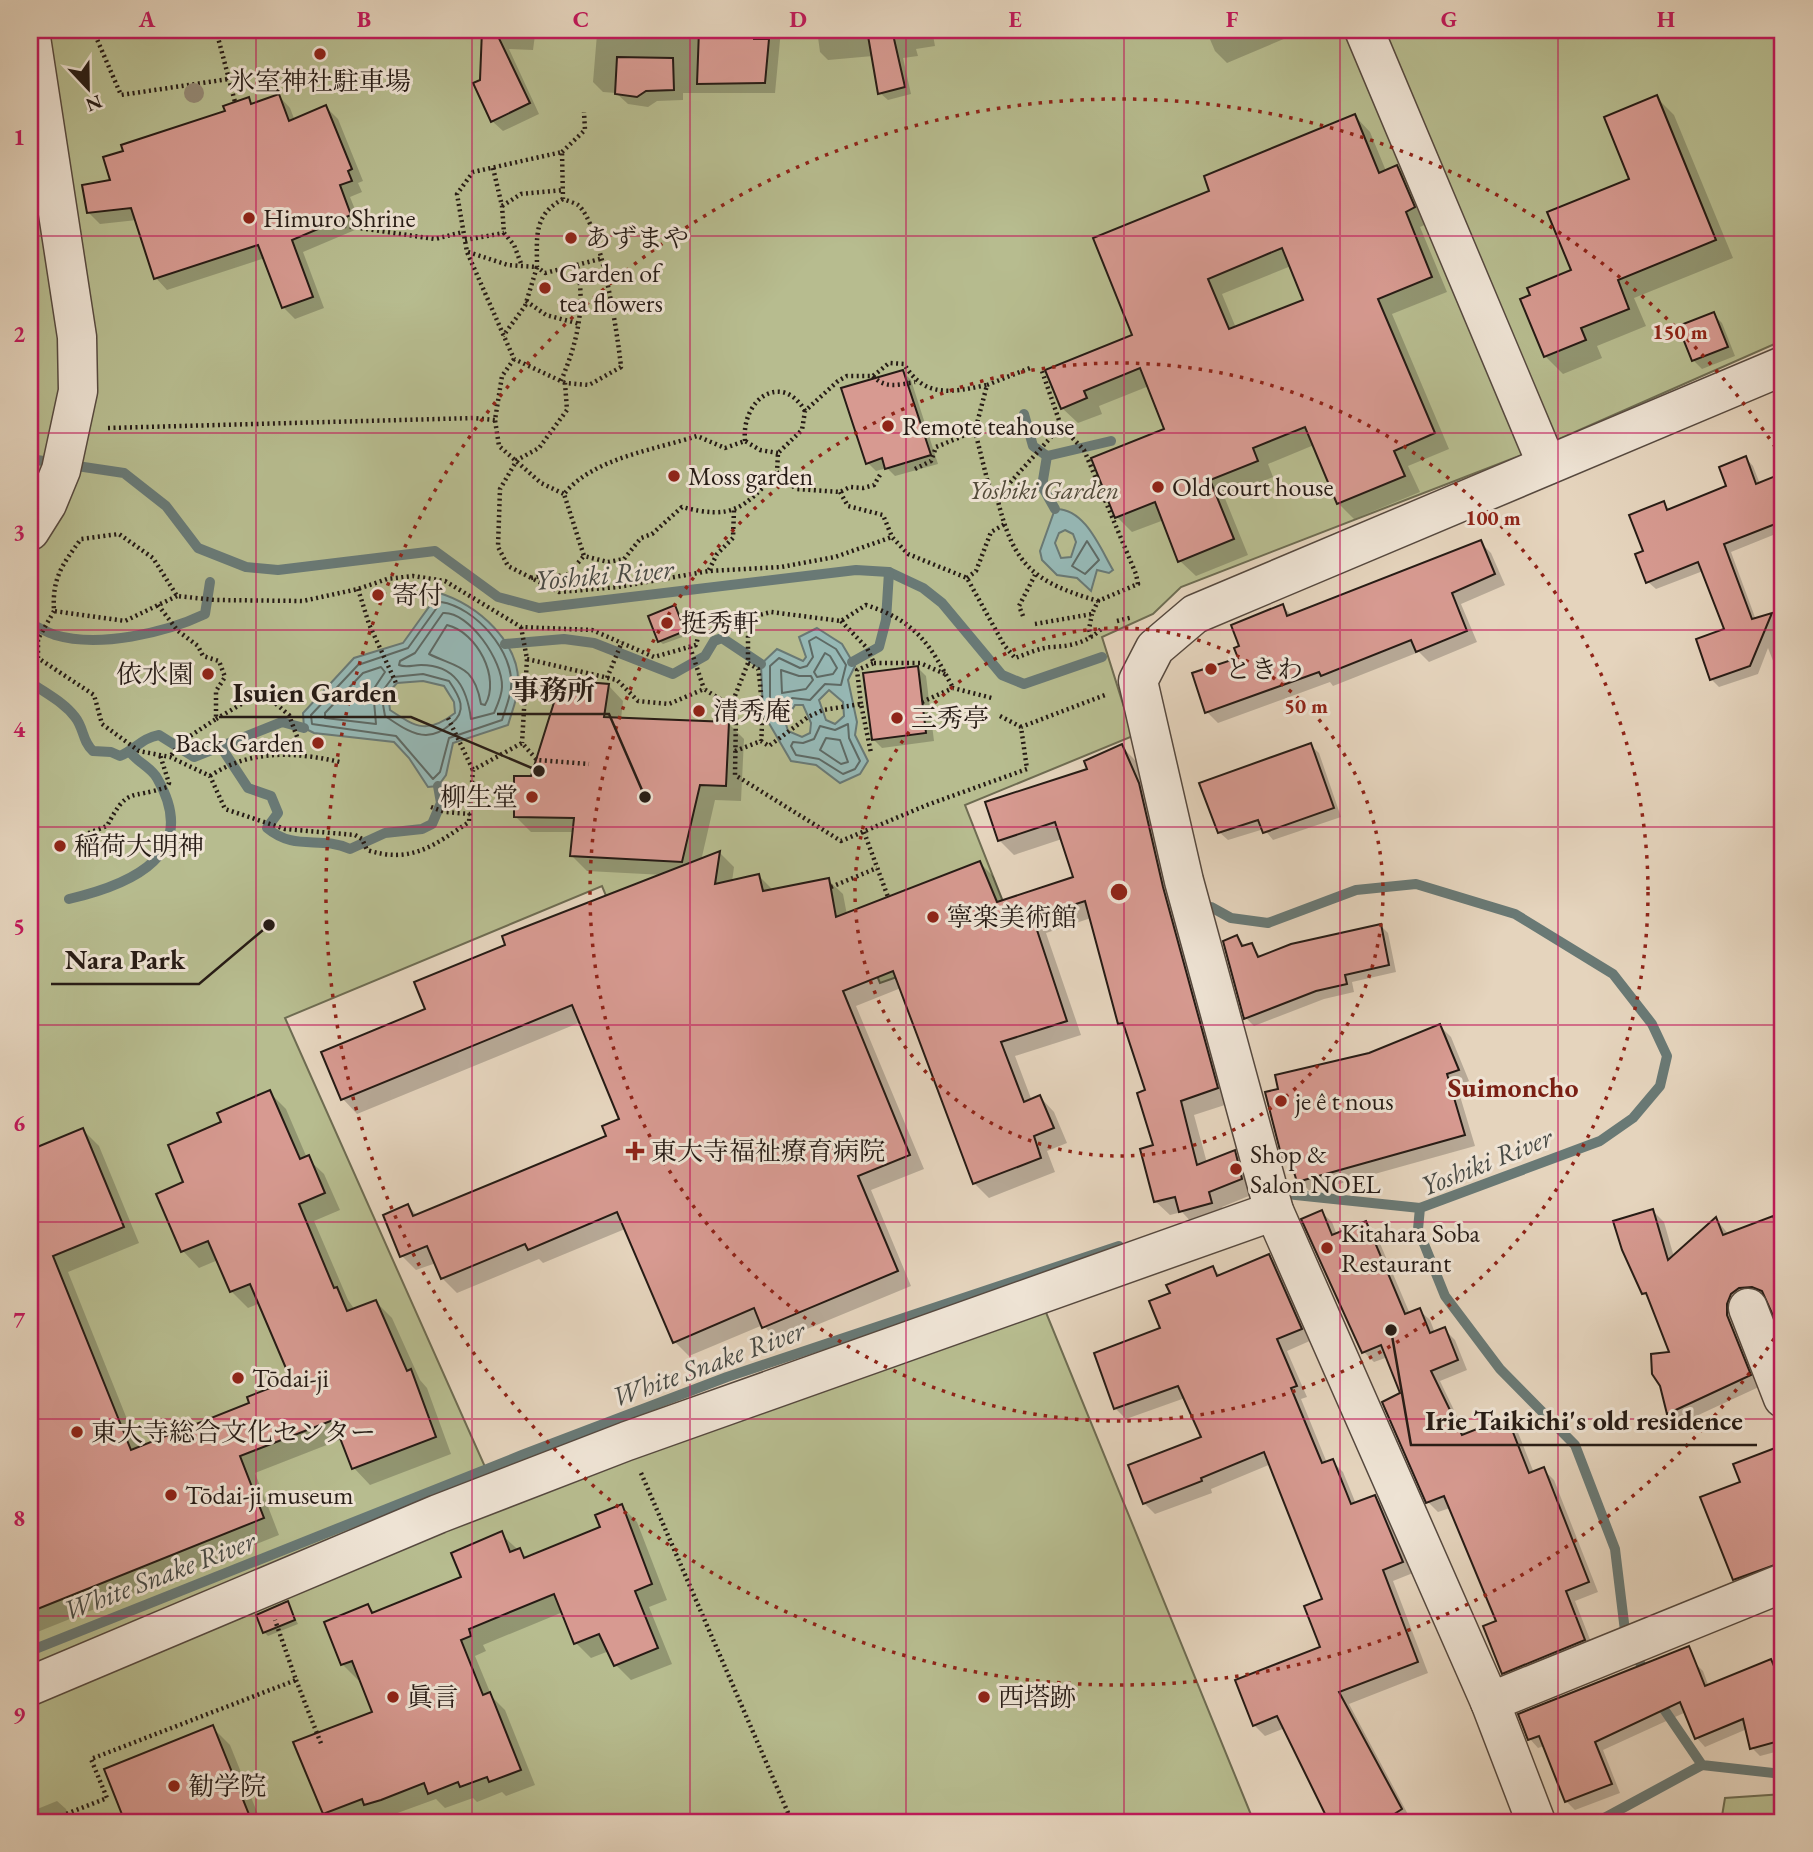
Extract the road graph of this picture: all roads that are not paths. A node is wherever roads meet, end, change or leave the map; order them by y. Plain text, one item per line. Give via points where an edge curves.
1 (1364, 30) edge
2 (30, 31) edge
3 (1783, 366) edge
4 (1547, 465) junction
5 (38, 517) edge
6 (1274, 1211) junction
7 (1748, 1308) dead end
8 (1783, 1398) edge
9 (1783, 1583) edge
10 (30, 1686) edge
11 (1490, 1702) junction
12 (1536, 1822) edge

1 - 4 street
2 - 5 street via 77,337 78,391 86,432
3 - 4 street
4 - 6 street via 1195,614 1155,648 1138,681 1184,881
6 - 10 street via 627,1441 438,1514
6 - 11 street
7 - 8 street
9 - 11 street
11 - 12 street

